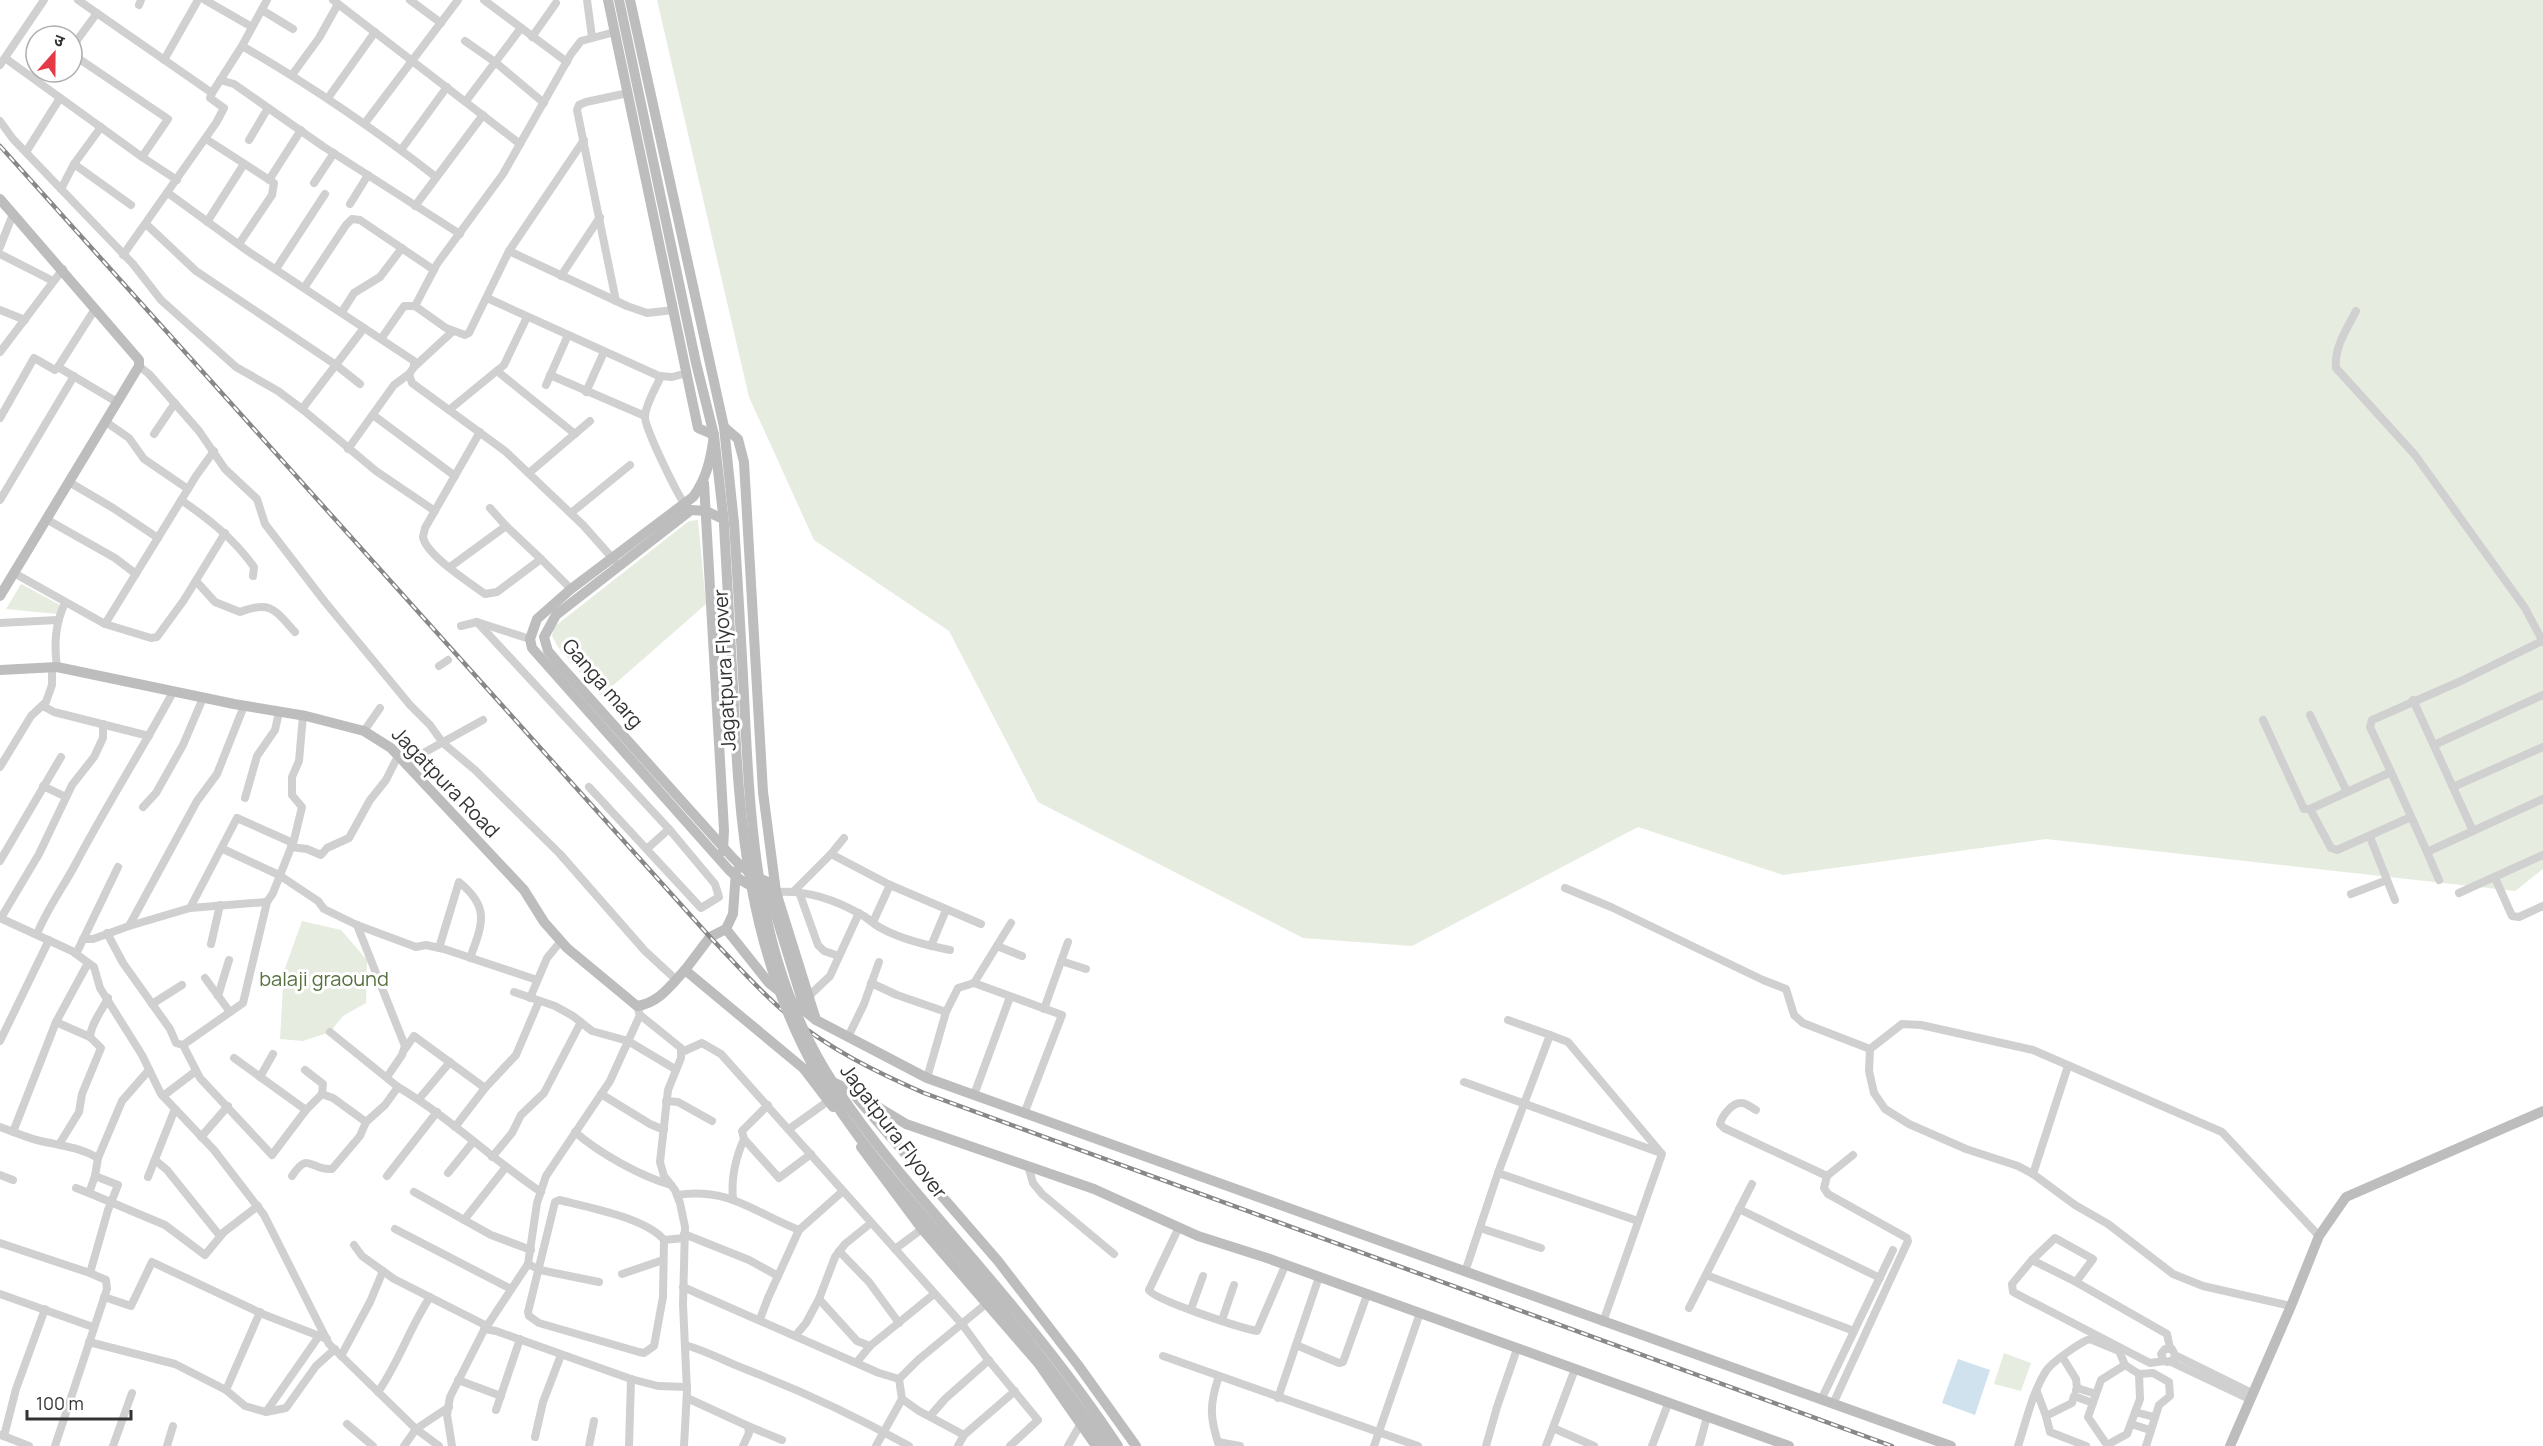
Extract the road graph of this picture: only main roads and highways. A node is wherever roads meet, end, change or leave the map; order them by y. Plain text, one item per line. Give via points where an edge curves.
1 (608, 0) edge
2 (619, 0) edge
3 (630, 0) edge
4 (0, 199) edge
5 (724, 427) junction
6 (714, 435) junction
7 (704, 483) junction
8 (688, 508) junction
9 (706, 511) junction
10 (727, 522) junction
11 (616, 562) junction
12 (8, 576) edge
13 (0, 596) edge
14 (0, 670) edge
15 (724, 848) junction
16 (719, 859) junction
17 (736, 861) junction
18 (736, 877) junction
19 (771, 888) junction
20 (726, 929) junction
21 (686, 970) junction
22 (816, 1020) junction
23 (803, 1068) junction
24 (850, 1090) junction
25 (2543, 1111) edge
26 (1096, 1446) edge
27 (1107, 1446) edge
28 (1118, 1446) edge
29 (1136, 1446) edge
30 (1789, 1446) edge
31 (1951, 1446) edge
32 (2230, 1446) edge

1 - 6 main road via 698,428
2 - 6 main road
3 - 5 main road, Jagatpura Flyover
4 - 12 main road via 138,356 139,366
5 - 10 main road, Jagatpura Flyover
5 - 19 main road via 738,439 744,462
6 - 7 main road
6 - 10 main road
7 - 8 main road, Ganga marg
7 - 9 main road
8 - 9 main road
8 - 11 main road, Ganga marg
9 - 10 main road
9 - 15 main road
10 - 27 main road, Jagatpura Flyover, bridge via 736,746 745,854 759,925 782,1000 820,1078 845,1117 929,1223 1028,1337
10 - 28 main road, Jagatpura Flyover, bridge via 754,853 767,923 792,1000 823,1065 853,1112 1060,1362
11 - 15 main road, Ganga marg via 556,615 544,637 548,651
11 - 16 main road via 571,589 537,619 530,639 532,648
12 - 13 main road
14 - 21 main road, Jagatpura Road via 54,667 364,730 380,738 524,890 543,922 561,941 638,1010 660,997
15 - 16 main road
15 - 17 main road, Ganga marg
16 - 18 main road
17 - 18 main road
17 - 19 main road, Ganga marg
18 - 19 main road
18 - 20 main road via 733,914
19 - 22 main road
19 - 22 main road via 801,997
20 - 21 main road via 710,937
20 - 22 main road via 769,983
21 - 23 main road
22 - 31 main road via 927,1078
23 - 24 main road
23 - 26 main road via 922,1229 1038,1363
24 - 29 main road via 998,1261
24 - 30 main road via 906,1124 1094,1189 1179,1227 1285,1266
25 - 32 main road via 2346,1197 2319,1236

